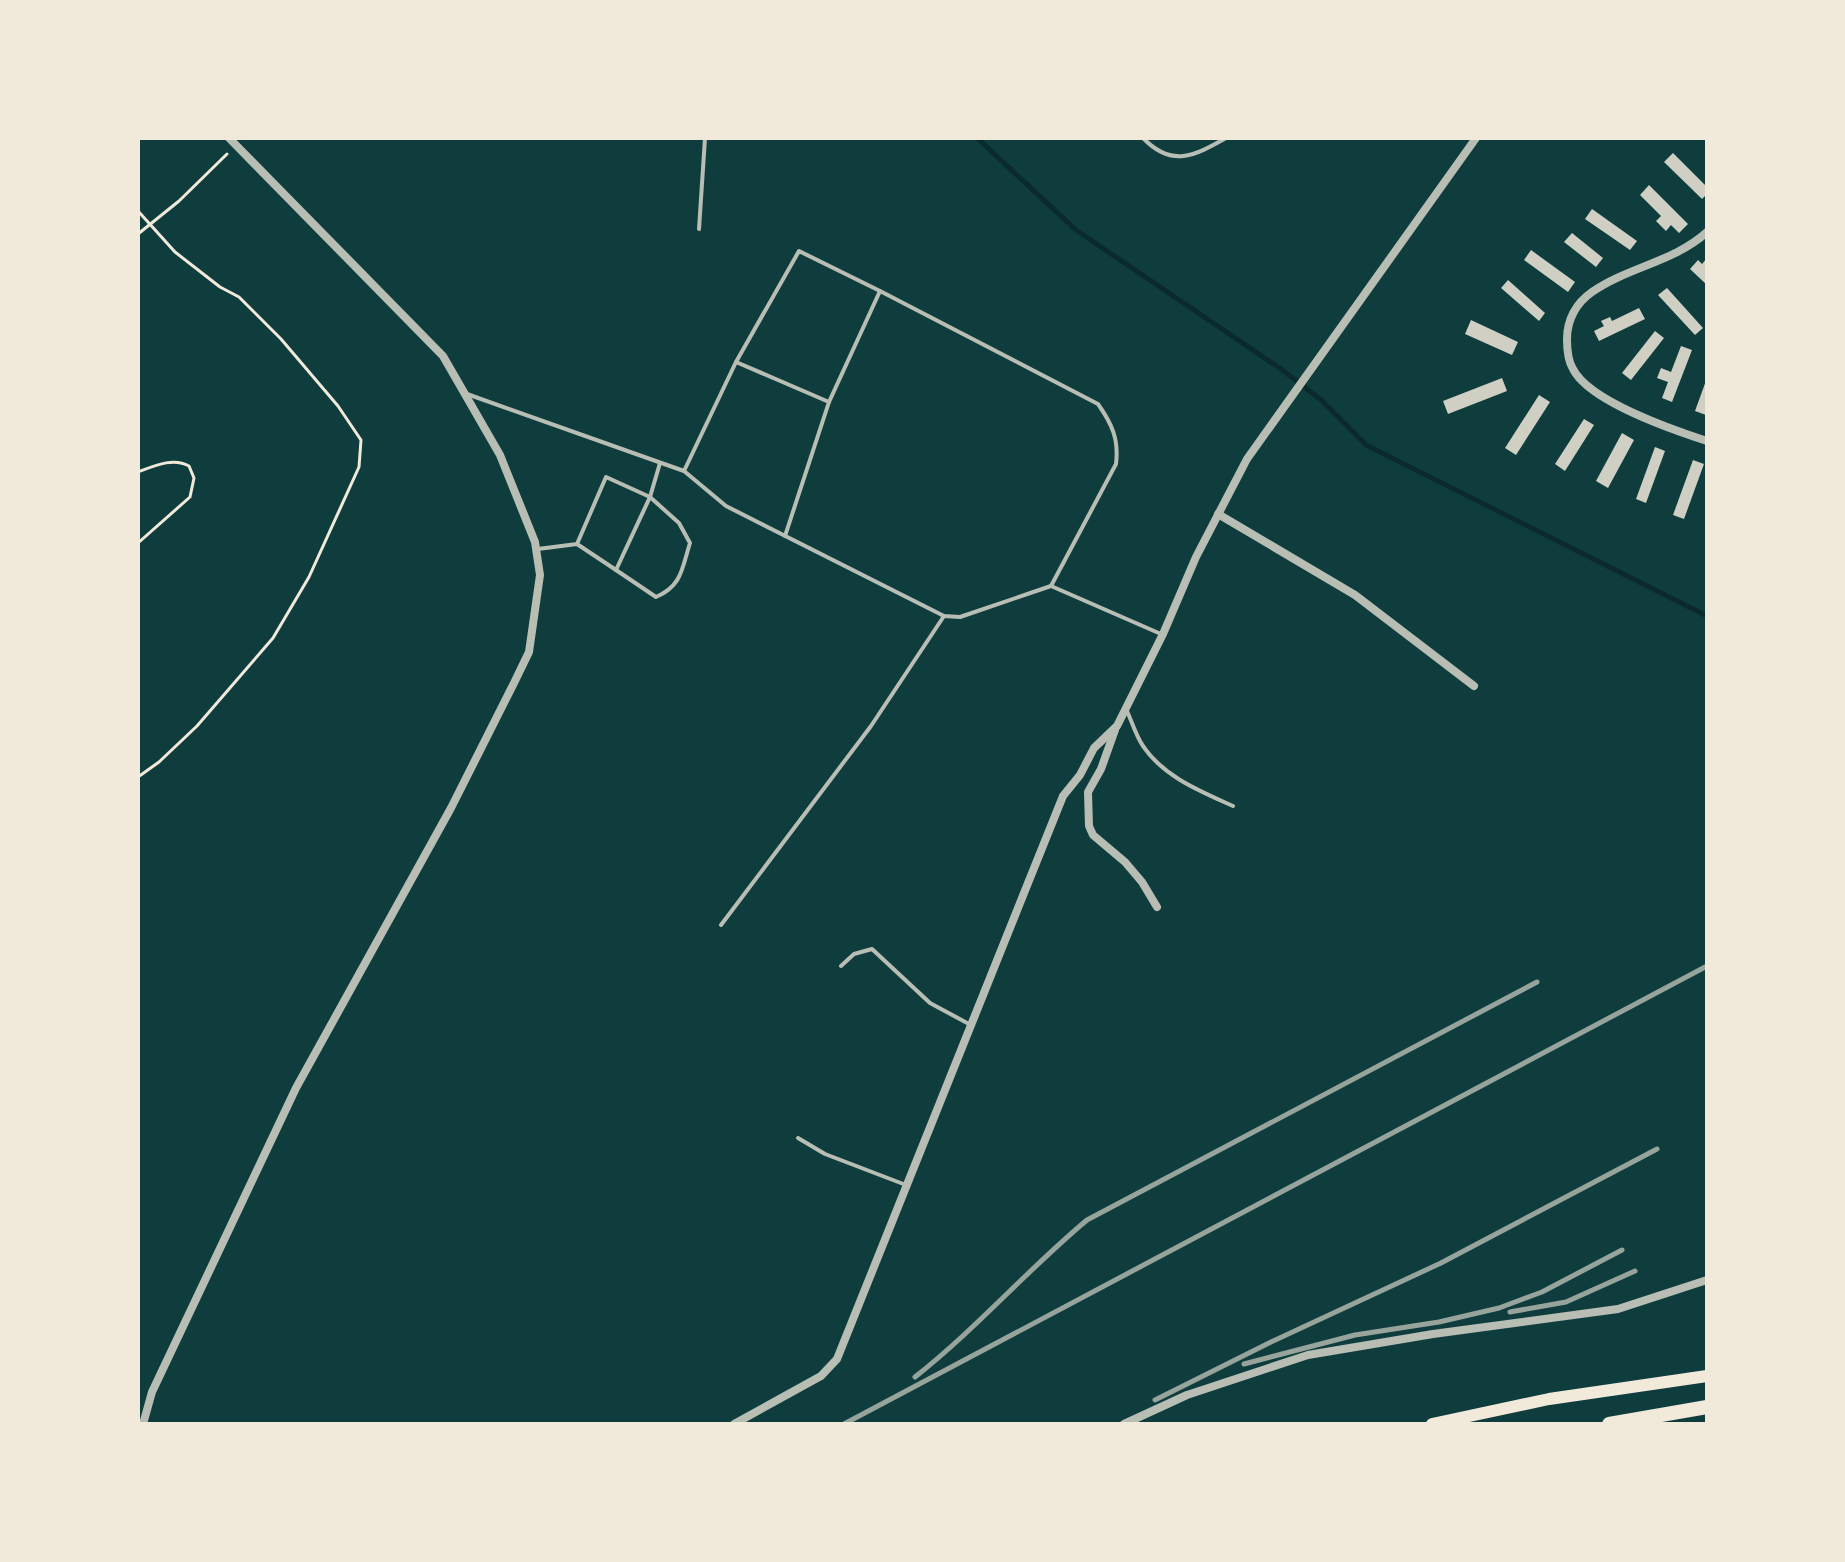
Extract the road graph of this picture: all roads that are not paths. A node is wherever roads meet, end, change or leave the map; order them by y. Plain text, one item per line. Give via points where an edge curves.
1 (705, 138) edge
2 (1143, 138) edge
3 (1226, 138) edge
4 (1476, 138) edge
5 (233, 142) edge
6 (699, 229) dead end
7 (1707, 232) edge
8 (880, 291) junction
9 (736, 362) junction
10 (467, 394) junction
11 (829, 402) junction
12 (1707, 441) edge
13 (660, 463) junction
14 (684, 471) junction
15 (650, 497) junction
16 (1218, 514) junction
17 (785, 536) junction
18 (577, 544) junction
19 (536, 549) junction
20 (616, 570) junction
21 (1051, 586) junction
22 (944, 616) junction
23 (1163, 634) junction
24 (1474, 686) dead end
25 (1126, 708) junction
26 (1117, 726) junction
27 (1233, 806) dead end
28 (1157, 907) dead end
29 (721, 925) dead end
30 (841, 966) dead end
31 (971, 1026) junction
32 (798, 1138) dead end
33 (906, 1185) junction
34 (1707, 1280) edge
35 (1707, 1376) edge
36 (1707, 1407) edge
37 (143, 1424) edge
38 (734, 1424) edge
39 (1124, 1424) edge
40 (1432, 1424) edge
41 (1609, 1424) edge

1 - 6 lane
2 - 3 lane via 1171,157 1199,153
4 - 16 street via 1247,459
5 - 10 street via 443,356
7 - 12 street via 1660,262 1592,292 1574,310 1567,347 1572,369 1602,396
8 - 9 lane via 799,251
8 - 11 lane
8 - 21 lane via 1098,404 1111,422 1118,444 1116,464
9 - 11 lane
9 - 14 lane
10 - 13 lane
10 - 19 street via 500,455
11 - 17 lane
13 - 14 lane
13 - 15 lane
14 - 17 lane via 726,506
15 - 18 lane via 606,477
15 - 20 lane
15 - 20 lane via 679,523 690,543 677,583 656,597
16 - 23 street
16 - 24 street via 1355,595
17 - 22 lane
18 - 19 lane
18 - 20 lane
19 - 37 street via 540,575 529,652 451,808 296,1088 152,1392
21 - 22 lane via 960,617
21 - 23 lane
22 - 29 lane via 871,726
23 - 25 street
25 - 26 street
25 - 27 lane via 1142,745 1161,767
26 - 28 street via 1088,792 1089,826 1125,862
26 - 31 street via 1094,748 1063,796
30 - 31 lane via 854,954 872,949 930,1003
31 - 33 street
32 - 33 lane
33 - 38 street via 837,1359 821,1376
34 - 39 street via 1618,1309 1308,1355 1187,1395
35 - 40 main road via 1549,1399
36 - 41 highway

